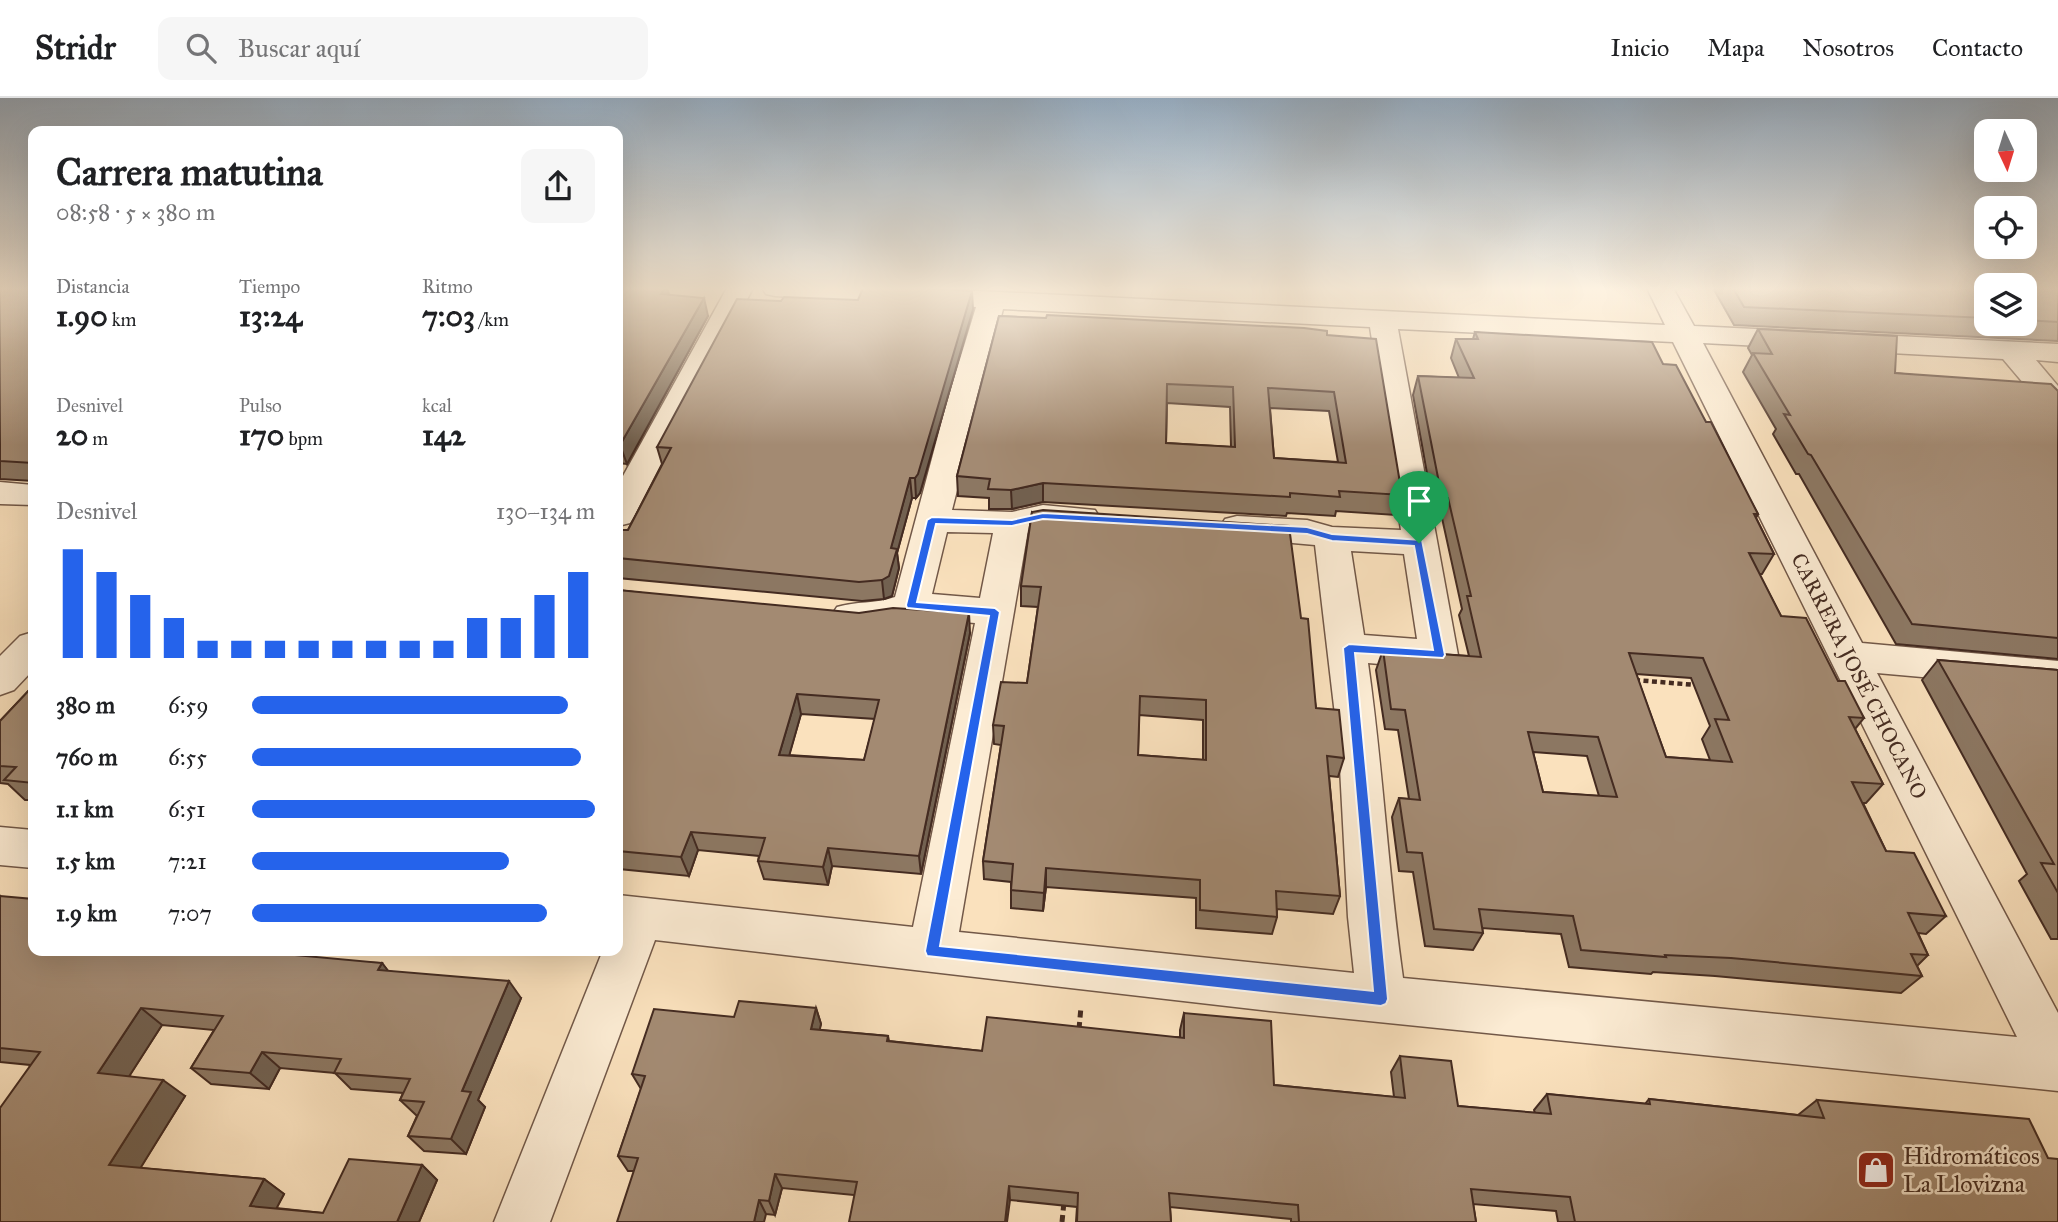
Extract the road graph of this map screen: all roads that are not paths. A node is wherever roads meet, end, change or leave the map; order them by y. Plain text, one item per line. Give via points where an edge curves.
1 (709, 340) edge
2 (980, 340) edge
3 (1386, 340) edge
4 (1689, 340) edge
5 (1820, 340) edge
6 (2012, 351) junction
7 (2058, 353) edge
8 (2054, 396) edge
9 (628, 475) edge
10 (0, 493) edge
11 (28, 495) edge
12 (623, 495) edge
13 (932, 520) junction
14 (1113, 520) edge
15 (1012, 523) junction
16 (1210, 525) edge
17 (1332, 538) junction
18 (1419, 543) junction
19 (911, 605) junction
20 (995, 612) junction
21 (821, 613) edge
22 (1349, 648) junction
23 (28, 651) edge
24 (1849, 656) junction
25 (2058, 675) edge
26 (0, 680) edge
27 (0, 846) edge
28 (28, 849) edge
29 (629, 916) edge
30 (623, 933) edge
31 (932, 951) junction
32 (615, 956) edge
33 (1381, 999) junction
34 (2058, 1066) edge
35 (522, 1222) edge

1 - 9 street
2 - 13 street
3 - 18 street
4 - 24 street, CARRERA JOSÉ CHOCANO
5 - 6 street
6 - 7 street
6 - 8 street
9 - 12 street
10 - 11 street
13 - 15 street
13 - 19 street
14 - 15 street via 1043,516
15 - 20 street
16 - 17 street via 1307,531
17 - 18 street
17 - 22 street
18 - 22 street via 1439,655
19 - 20 street
19 - 21 street via 879,616
20 - 31 street
22 - 33 street
23 - 26 street
24 - 25 street
24 - 34 street, CARRERA JOSÉ CHOCANO
27 - 28 street
29 - 30 street
29 - 31 street
31 - 33 street
32 - 35 street
33 - 34 street

